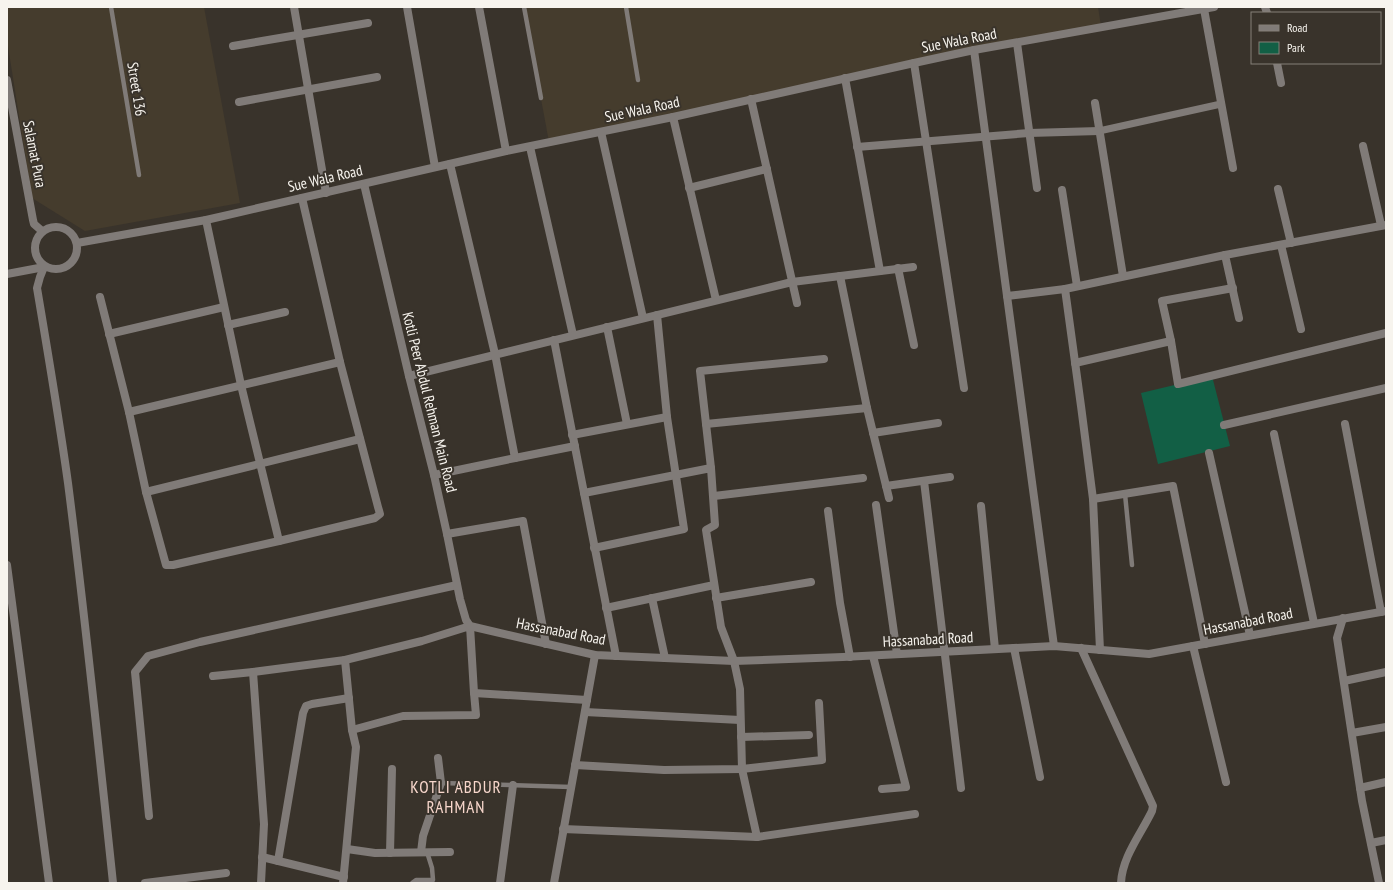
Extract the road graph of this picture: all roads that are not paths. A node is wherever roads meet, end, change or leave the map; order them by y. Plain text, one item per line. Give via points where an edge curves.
1 (111, 7) edge
2 (294, 7) edge
3 (407, 7) edge
4 (479, 7) edge
5 (524, 7) edge
6 (626, 7) edge
7 (1214, 7) edge
8 (1204, 9) junction
9 (368, 23) dead end
10 (299, 35) junction
11 (1017, 43) junction
12 (233, 46) dead end
13 (974, 50) junction
14 (914, 63) junction
15 (1277, 64) edge
16 (377, 77) dead end
17 (845, 78) junction
18 (7, 80) edge
19 (638, 80) dead end
20 (1281, 83) dead end
21 (308, 90) junction
22 (541, 98) dead end
23 (751, 100) junction
24 (239, 102) dead end
25 (1095, 103) dead end
26 (1222, 104) junction
27 (672, 117) junction
28 (1099, 131) junction
29 (601, 132) junction
30 (1029, 133) junction
31 (986, 137) junction
32 (926, 142) junction
33 (530, 146) junction
34 (1362, 146) dead end
35 (858, 147) junction
36 (506, 151) junction
37 (450, 164) junction
38 (435, 167) junction
39 (1233, 168) dead end
40 (767, 169) junction
41 (139, 175) dead end
42 (364, 184) junction
43 (689, 188) junction
44 (1037, 188) dead end
45 (1278, 189) dead end
46 (1062, 190) dead end
47 (326, 193) junction
48 (302, 198) junction
49 (206, 220) junction
50 (1383, 225) edge
51 (42, 232) junction
52 (77, 243) junction
53 (1291, 243) junction
54 (1281, 244) junction
55 (1225, 255) junction
56 (913, 266) dead end
57 (44, 267) junction
58 (898, 268) junction
59 (880, 270) junction
60 (7, 274) edge
61 (840, 276) junction
62 (1123, 276) junction
63 (792, 282) junction
64 (1077, 286) junction
65 (1233, 288) junction
66 (1065, 289) junction
67 (1007, 296) junction
68 (100, 297) dead end
69 (716, 300) junction
70 (797, 303) dead end
71 (224, 308) junction
72 (285, 312) dead end
73 (657, 315) junction
74 (643, 318) junction
75 (1239, 318) dead end
76 (228, 325) junction
77 (607, 327) junction
78 (1301, 328) dead end
79 (1386, 333) edge
80 (109, 334) junction
81 (573, 335) junction
82 (554, 340) junction
83 (1171, 341) junction
84 (914, 345) dead end
85 (495, 354) junction
86 (824, 359) dead end
87 (340, 362) junction
88 (1075, 363) junction
89 (409, 376) junction
90 (240, 385) junction
91 (964, 388) dead end
92 (1386, 388) edge
93 (867, 408) junction
94 (129, 412) junction
95 (667, 416) junction
96 (938, 423) dead end
97 (627, 424) junction
98 (706, 424) junction
99 (1345, 424) dead end
100 (1224, 425) dead end
101 (873, 433) junction
102 (1274, 434) dead end
103 (572, 435) junction
104 (360, 439) junction
105 (575, 446) junction
106 (1209, 453) dead end
107 (515, 458) junction
108 (259, 464) junction
109 (711, 468) junction
110 (434, 475) junction
111 (676, 475) junction
112 (950, 477) dead end
113 (863, 478) dead end
114 (924, 481) junction
115 (886, 486) junction
116 (146, 492) junction
117 (584, 493) junction
118 (1125, 494) junction
119 (714, 496) junction
120 (889, 498) dead end
121 (1093, 499) junction
122 (876, 505) dead end
123 (981, 506) dead end
124 (828, 511) dead end
125 (447, 534) junction
126 (279, 542) junction
127 (594, 548) junction
128 (7, 565) edge
129 (1132, 565) dead end
130 (811, 582) dead end
131 (457, 585) junction
132 (714, 585) junction
133 (652, 598) junction
134 (716, 598) junction
135 (606, 608) junction
136 (1384, 611) edge
137 (1343, 618) junction
138 (1314, 623) junction
139 (470, 626) junction
140 (1250, 635) junction
141 (546, 644) junction
142 (1205, 644) junction
143 (1054, 646) junction
144 (1193, 646) junction
145 (1014, 648) junction
146 (1081, 648) junction
147 (995, 649) junction
148 (1100, 650) junction
149 (944, 652) junction
150 (897, 654) junction
151 (595, 655) junction
152 (616, 656) junction
153 (873, 656) junction
154 (850, 657) junction
155 (665, 658) junction
156 (345, 660) junction
157 (734, 661) junction
158 (253, 672) junction
159 (1386, 672) edge
160 (213, 676) dead end
161 (1344, 681) junction
162 (474, 693) junction
163 (349, 698) junction
164 (587, 700) junction
165 (819, 703) dead end
166 (585, 712) junction
167 (740, 720) junction
168 (1386, 727) edge
169 (352, 730) junction
170 (1352, 733) junction
171 (809, 735) dead end
172 (741, 737) junction
173 (438, 758) dead end
174 (575, 765) junction
175 (392, 769) dead end
176 (742, 769) junction
177 (1040, 777) dead end
178 (1226, 782) dead end
179 (1386, 782) edge
180 (441, 783) junction
181 (513, 785) junction
182 (571, 787) junction
183 (961, 788) dead end
184 (1360, 788) junction
185 (882, 789) dead end
186 (916, 814) dead end
187 (149, 816) dead end
188 (563, 829) junction
189 (757, 837) junction
190 (1386, 840) edge
191 (1371, 843) junction
192 (346, 849) junction
193 (424, 852) junction
194 (450, 852) dead end
195 (390, 853) junction
196 (262, 857) junction
197 (278, 861) junction
198 (226, 874) dead end
199 (344, 880) edge
200 (49, 883) edge
201 (113, 883) edge
202 (145, 883) edge
203 (261, 883) edge
204 (412, 883) edge
205 (500, 883) edge
206 (554, 883) edge
207 (1121, 883) edge
208 (1378, 883) edge

1 - 41 lane, Street 136
2 - 10 street
3 - 38 street
4 - 36 street
5 - 22 lane
6 - 19 lane
7 - 8 street, Sue Wala Road
8 - 11 street, Sue Wala Road
8 - 26 street
9 - 10 street
10 - 12 street
10 - 21 street
11 - 13 street, Sue Wala Road
11 - 30 street
13 - 14 street, Sue Wala Road
13 - 31 street
14 - 17 street, Sue Wala Road
14 - 32 street
15 - 20 street
16 - 21 street
17 - 23 street, Sue Wala Road
17 - 35 street
18 - 51 street, Salamat Pura via 33,220
21 - 24 street
21 - 47 street
23 - 27 street, Sue Wala Road
23 - 40 street
25 - 28 street
26 - 28 street
26 - 39 street
27 - 29 street, Sue Wala Road
27 - 43 street
28 - 30 street
28 - 62 street
29 - 33 street, Sue Wala Road
29 - 74 street
30 - 31 street
30 - 44 street
31 - 32 street
31 - 67 street
32 - 35 street
32 - 91 street
33 - 36 street, Sue Wala Road
33 - 81 street
34 - 50 street
35 - 59 street
36 - 37 street, Sue Wala Road
37 - 38 street, Sue Wala Road
37 - 85 street
38 - 42 street, Sue Wala Road
40 - 43 street
40 - 63 street
42 - 47 street, Sue Wala Road
42 - 89 street, Kotli Peer Abdul Rehman Main Road
43 - 69 street
45 - 53 street
46 - 64 street
47 - 48 street, Sue Wala Road
48 - 49 street, Sue Wala Road
48 - 87 street
49 - 52 street, Sue Wala Road
49 - 71 street
50 - 53 street
51 - 52 street via 51,227 59,227 70,232
51 - 57 street via 34,244 34,253
52 - 57 street via 77,251 69,266 52,270
53 - 54 street
54 - 55 street
54 - 78 street
55 - 62 street
55 - 65 street
56 - 58 street
57 - 60 street
57 - 201 street via 37,288 68,484
58 - 59 street
58 - 84 street
59 - 61 street
61 - 63 street
61 - 93 street
62 - 64 street
63 - 69 street
63 - 70 street
64 - 66 street
65 - 75 street
65 - 83 street via 1162,301
66 - 67 street
66 - 88 street
67 - 143 street
68 - 80 street
69 - 73 street
71 - 76 street
71 - 80 street
72 - 76 street
73 - 74 street
73 - 95 street
74 - 77 street
76 - 90 street
77 - 81 street
77 - 97 street
79 - 83 street via 1178,384
80 - 94 street
81 - 82 street
82 - 85 street
82 - 103 street
83 - 88 street
85 - 89 street
85 - 107 street
86 - 98 street via 700,371
87 - 90 street
87 - 104 street
88 - 121 street
89 - 110 street, Kotli Peer Abdul Rehman Main Road
90 - 94 street
90 - 108 street
92 - 100 street
93 - 98 street
93 - 101 street
94 - 116 street
95 - 97 street
95 - 111 street
96 - 101 street
97 - 103 street
98 - 109 street
99 - 136 street
101 - 115 street
102 - 138 street
103 - 105 street
104 - 108 street
104 - 126 street via 380,514 375,518
105 - 107 street
105 - 117 street
106 - 140 street
107 - 110 street
108 - 116 street
108 - 126 street
109 - 111 street
109 - 119 street
110 - 125 street, Kotli Peer Abdul Rehman Main Road
111 - 117 street
111 - 127 street via 684,529
112 - 114 street
113 - 119 street
114 - 115 street
114 - 149 street
115 - 120 street
116 - 126 street via 166,565
117 - 127 street
118 - 121 street
118 - 129 lane
118 - 142 street via 1173,486
119 - 132 street via 715,525 706,530
121 - 148 street
122 - 150 street
123 - 147 street
124 - 154 street
125 - 131 street, Kotli Peer Abdul Rehman Main Road
125 - 141 street via 523,521
127 - 135 street
128 - 200 street
130 - 134 street
131 - 139 street, Kotli Peer Abdul Rehman Main Road
131 - 187 street via 208,640 148,656 135,672
132 - 133 street
132 - 134 street
133 - 135 street
133 - 155 street
134 - 157 street via 721,627
135 - 152 street
136 - 137 street, Hassanabad Road
137 - 138 street, Hassanabad Road
137 - 161 street via 1338,638
138 - 140 street, Hassanabad Road
139 - 141 street, Hassanabad Road
139 - 156 street
139 - 162 street, Kotli Peer Abdul Rehman Main Road
140 - 142 street, Hassanabad Road
141 - 151 street, Hassanabad Road
142 - 144 street, Hassanabad Road
143 - 145 street, Hassanabad Road
143 - 146 street, Hassanabad Road
144 - 148 street, Hassanabad Road via 1149,654
144 - 178 street
145 - 147 street, Hassanabad Road
145 - 177 street
146 - 148 street, Hassanabad Road
146 - 207 street via 1153,806 1128,855
147 - 149 street, Hassanabad Road
149 - 150 street, Hassanabad Road
149 - 183 street
150 - 153 street, Hassanabad Road
151 - 152 street, Hassanabad Road
151 - 164 street
152 - 155 street, Hassanabad Road
153 - 154 street, Hassanabad Road
153 - 185 street via 906,787
154 - 157 street, Hassanabad Road
155 - 157 street, Hassanabad Road
156 - 158 street
156 - 163 street
157 - 167 street via 740,689
158 - 160 street
158 - 196 street via 264,824
159 - 161 street
161 - 170 street
162 - 164 street
162 - 169 street, Kotli Peer Abdul Rehman Main Road via 476,715 403,716
163 - 169 street
163 - 197 street via 306,706
164 - 166 street
165 - 176 street via 822,760
166 - 167 street
166 - 174 street
167 - 172 street
168 - 170 street
169 - 192 street via 356,747
170 - 184 street
171 - 172 street
172 - 176 street
173 - 180 street
174 - 176 street via 664,770
174 - 182 street
175 - 195 street
176 - 189 street
179 - 184 street
180 - 181 lane
180 - 193 street via 423,836
181 - 182 lane
181 - 205 street
182 - 188 street
184 - 191 street
186 - 189 street
188 - 189 street
188 - 206 street
190 - 191 street
191 - 208 street
192 - 195 street
192 - 199 street
193 - 194 street
193 - 195 street
193 - 204 lane via 432,868 433,880 416,880
196 - 197 street
196 - 203 street
197 - 199 street
198 - 202 street

